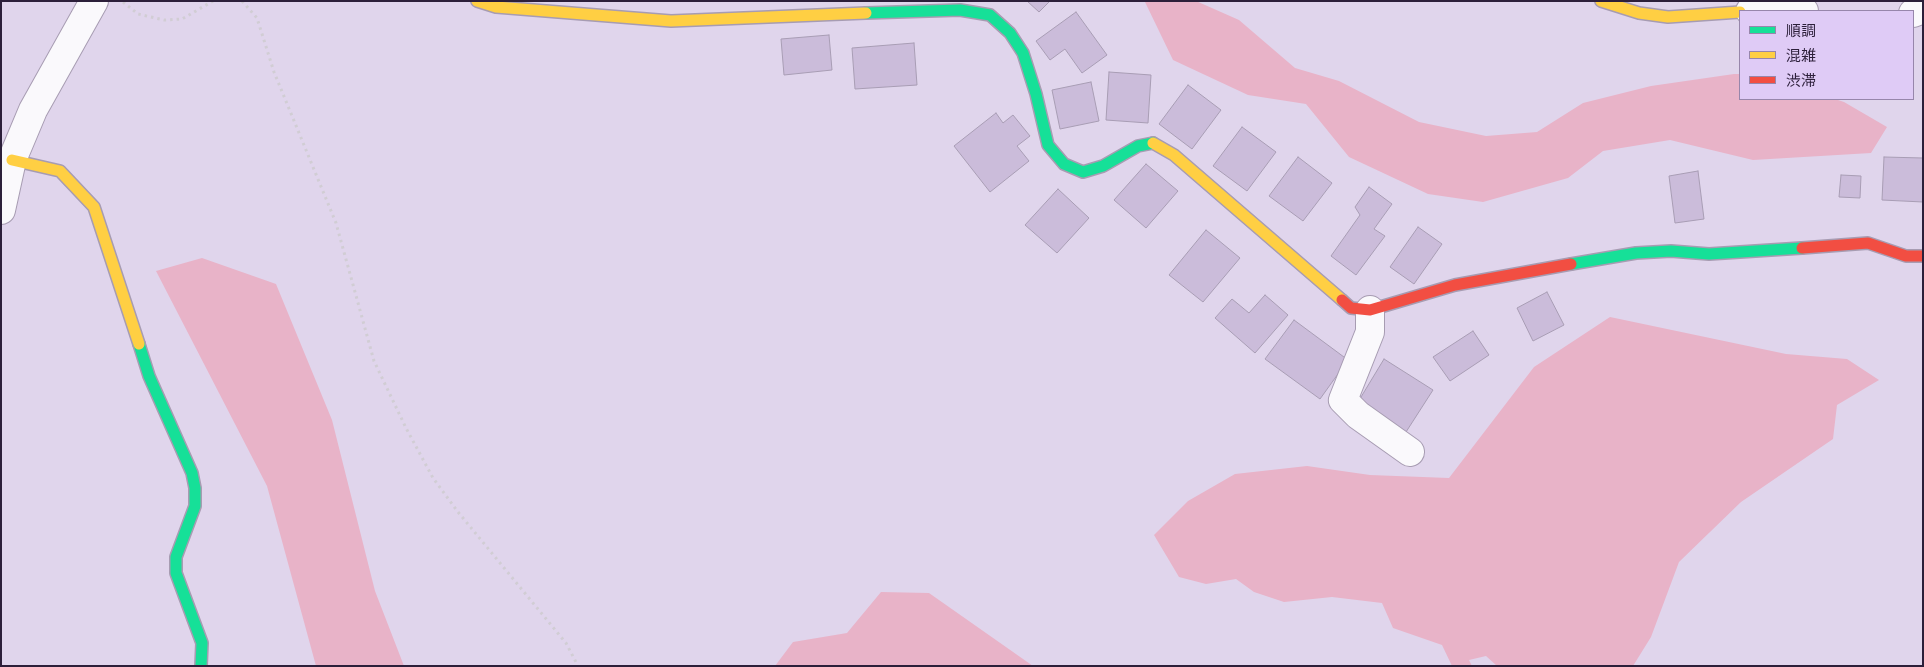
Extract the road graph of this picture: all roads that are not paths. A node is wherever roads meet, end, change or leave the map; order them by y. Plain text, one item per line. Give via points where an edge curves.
1 (94, 1) edge
2 (477, 1) edge
3 (1601, 1) edge
4 (1760, 10) edge
5 (1787, 10) edge
6 (1739, 12) edge
7 (12, 160) junction
8 (1, 210) edge
9 (1923, 256) edge
10 (1370, 310) junction
11 (1410, 452) dead end
12 (201, 666) edge

1 - 7 street via 33,110
2 - 10 street via 496,7 671,21 950,11 990,15 1010,33 1023,53 1048,145 1064,164 1083,172 1103,166 1138,146 1153,143 1174,154 1351,308
3 - 6 street via 1639,13 1668,17
4 - 5 street
7 - 8 street
7 - 12 street via 60,171 94,207 148,376 192,474 195,506 176,557 176,573 202,643
9 - 10 street via 1906,256 1868,243 1709,254 1636,253 1455,285
10 - 11 street via 1370,332 1343,400 1358,415

